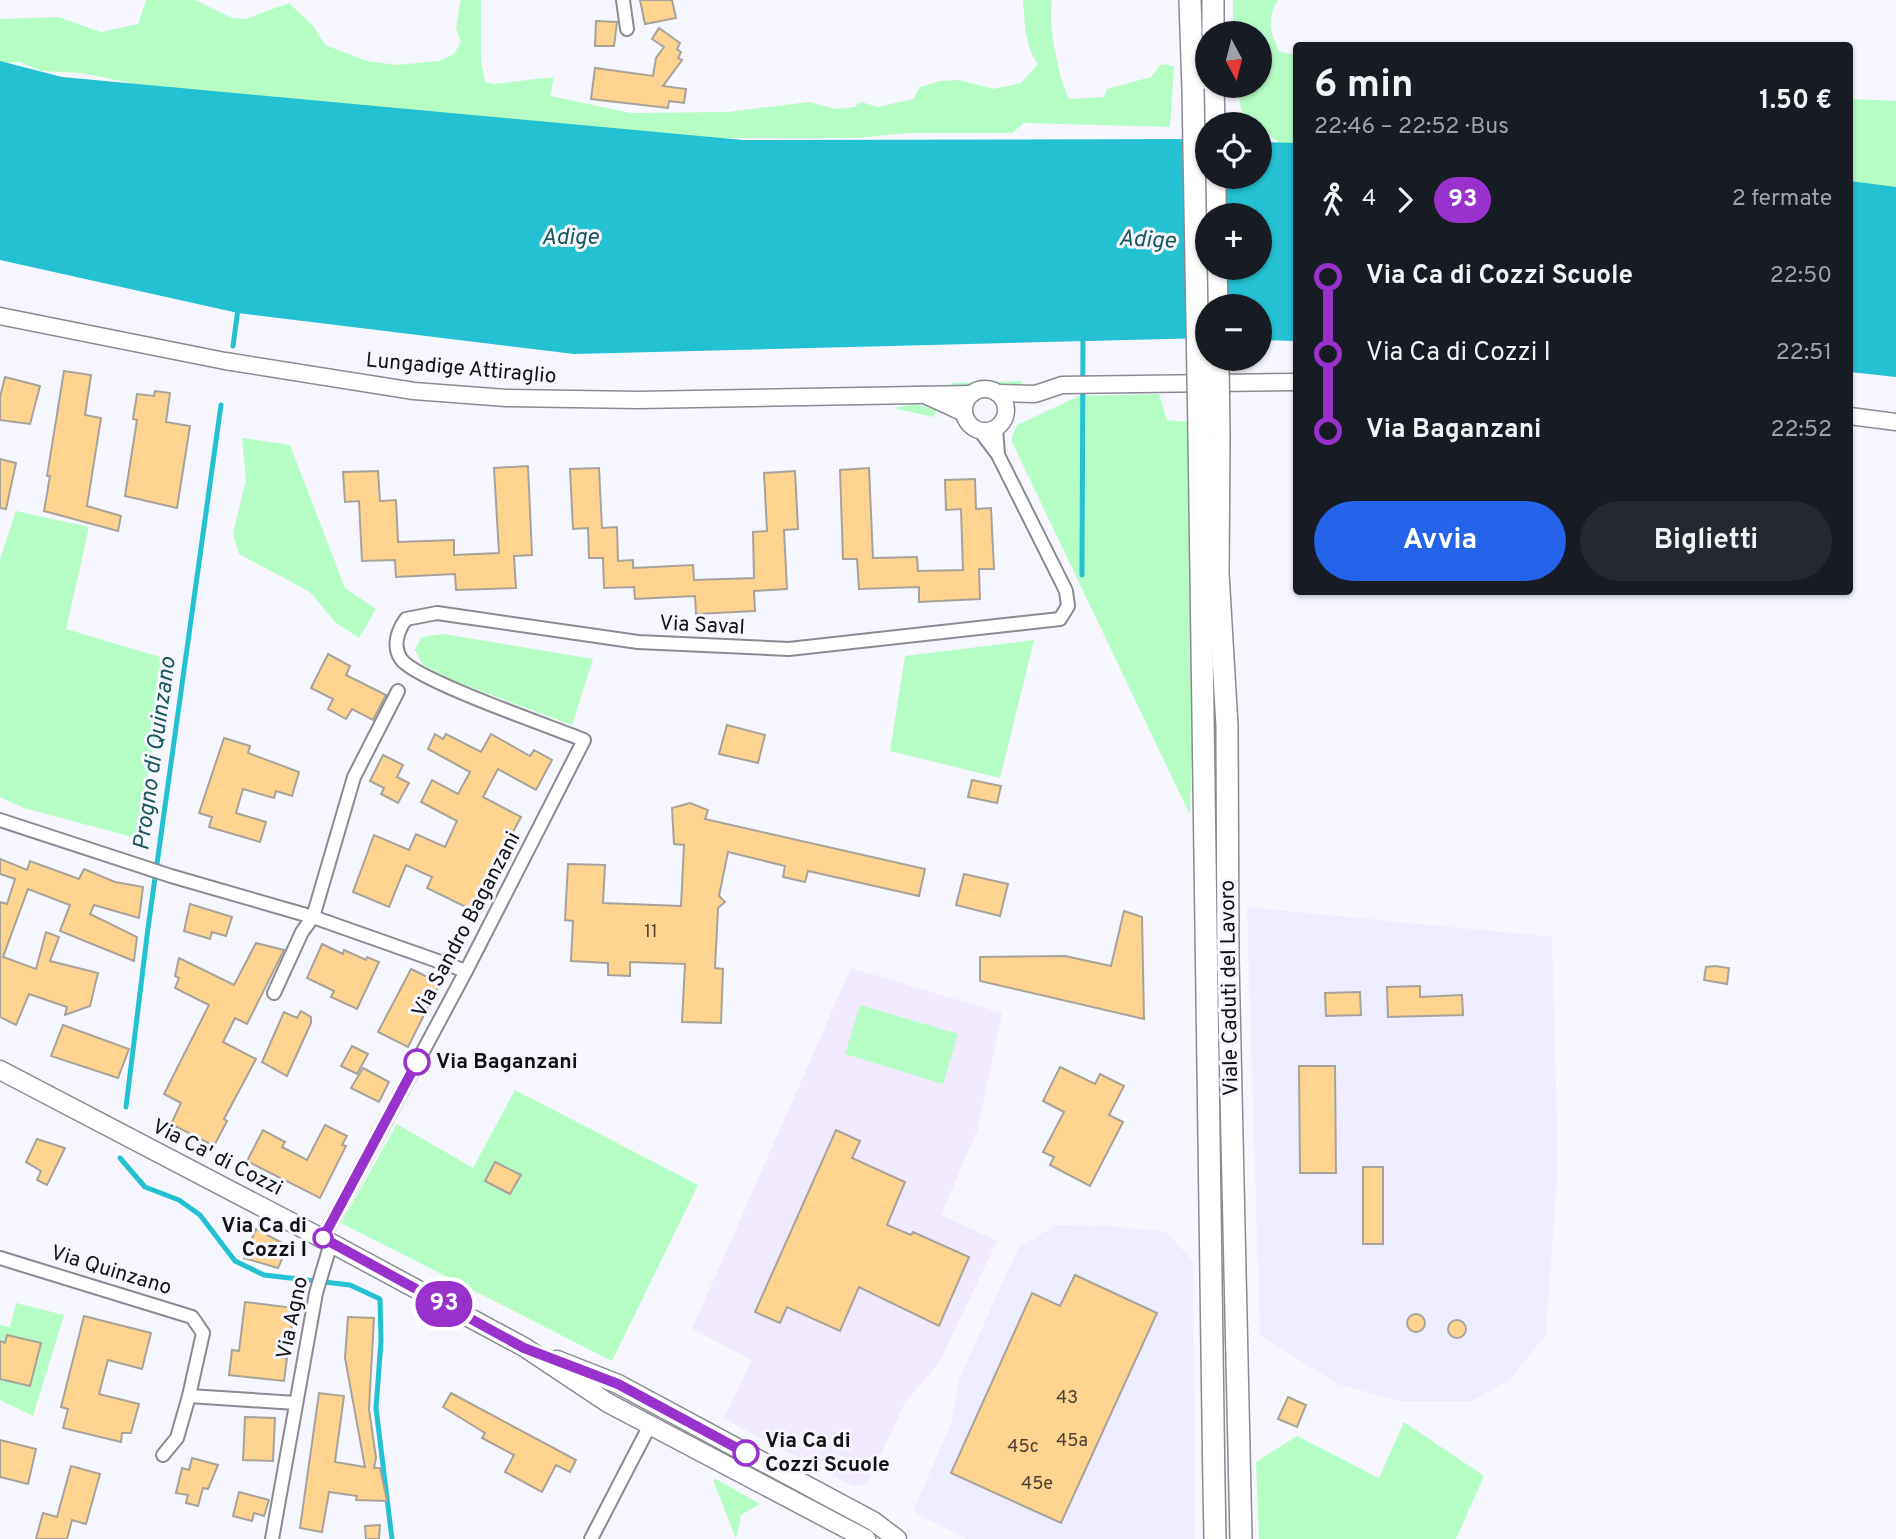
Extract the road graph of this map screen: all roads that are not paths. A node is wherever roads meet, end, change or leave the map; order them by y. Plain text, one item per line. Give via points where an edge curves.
1 (623, 0) edge
2 (1190, 0) edge
3 (1213, 0) edge
4 (1213, 21) edge
5 (1195, 28) edge
6 (627, 29) dead end
7 (1206, 98) edge
8 (0, 316) edge
9 (1217, 371) edge
10 (1293, 382) edge
11 (997, 393) junction
12 (972, 394) junction
13 (1035, 394) junction
14 (925, 395) junction
15 (964, 412) junction
16 (1853, 416) edge
17 (1896, 422) edge
18 (994, 425) junction
19 (1209, 436) junction
20 (398, 691) dead end
21 (584, 740) joint
22 (0, 820) edge
23 (313, 917) junction
24 (466, 971) junction
25 (274, 993) dead end
26 (0, 1070) edge
27 (327, 1240) junction
28 (0, 1258) edge
29 (524, 1348) junction
30 (189, 1396) junction
31 (296, 1403) junction
32 (650, 1426) junction
33 (163, 1455) dead end
34 (1214, 1537) edge
35 (272, 1539) edge
36 (591, 1539) edge
37 (866, 1539) edge
38 (897, 1539) edge
39 (1241, 1539) edge

1 - 6 street
2 - 5 main road
3 - 4 main road
7 - 19 main road, bridge
8 - 14 street, Lungadige Attiraglio via 225,361 414,391 639,400
9 - 19 main road, bridge
10 - 13 street, Lungadige Attiraglio via 1062,385
11 - 12 street, Lungadige Attiraglio via 985,389
11 - 13 street, Lungadige Attiraglio
11 - 18 street via 1005,403
12 - 14 street, Lungadige Attiraglio
12 - 15 street
13 - 18 street, Lungadige Attiraglio
14 - 15 street, Lungadige Attiraglio
15 - 18 street, Lungadige Attiraglio via 970,426
16 - 17 street
18 - 21 street, Via Saval via 998,455 1066,592 1068,606 1060,619 789,649 638,642 437,612 406,619 398,630 397,648 409,667
19 - 34 main road, Viale Caduti del Lavoro
19 - 39 main road, Viale Caduti del Lavoro via 1227,726
20 - 23 street via 354,777
21 - 24 street, Via Sandro Baganzani
22 - 23 street
23 - 24 street
23 - 25 street
24 - 27 street, Via Sandro Baganzani
26 - 27 main road, Via Ca' di Cozzi
27 - 29 main road, Via Ca' di Cozzi
27 - 31 street, Via Agno
28 - 30 street, Via Quinzano via 183,1312 199,1322 203,1333
29 - 32 main road, Via Ca' di Cozzi
29 - 38 main road, Via Ca' di Cozzi via 618,1384 873,1521
30 - 31 street
30 - 33 street via 177,1438
31 - 35 street, Via Agno
32 - 36 street
32 - 37 main road, Via Ca' di Cozzi

